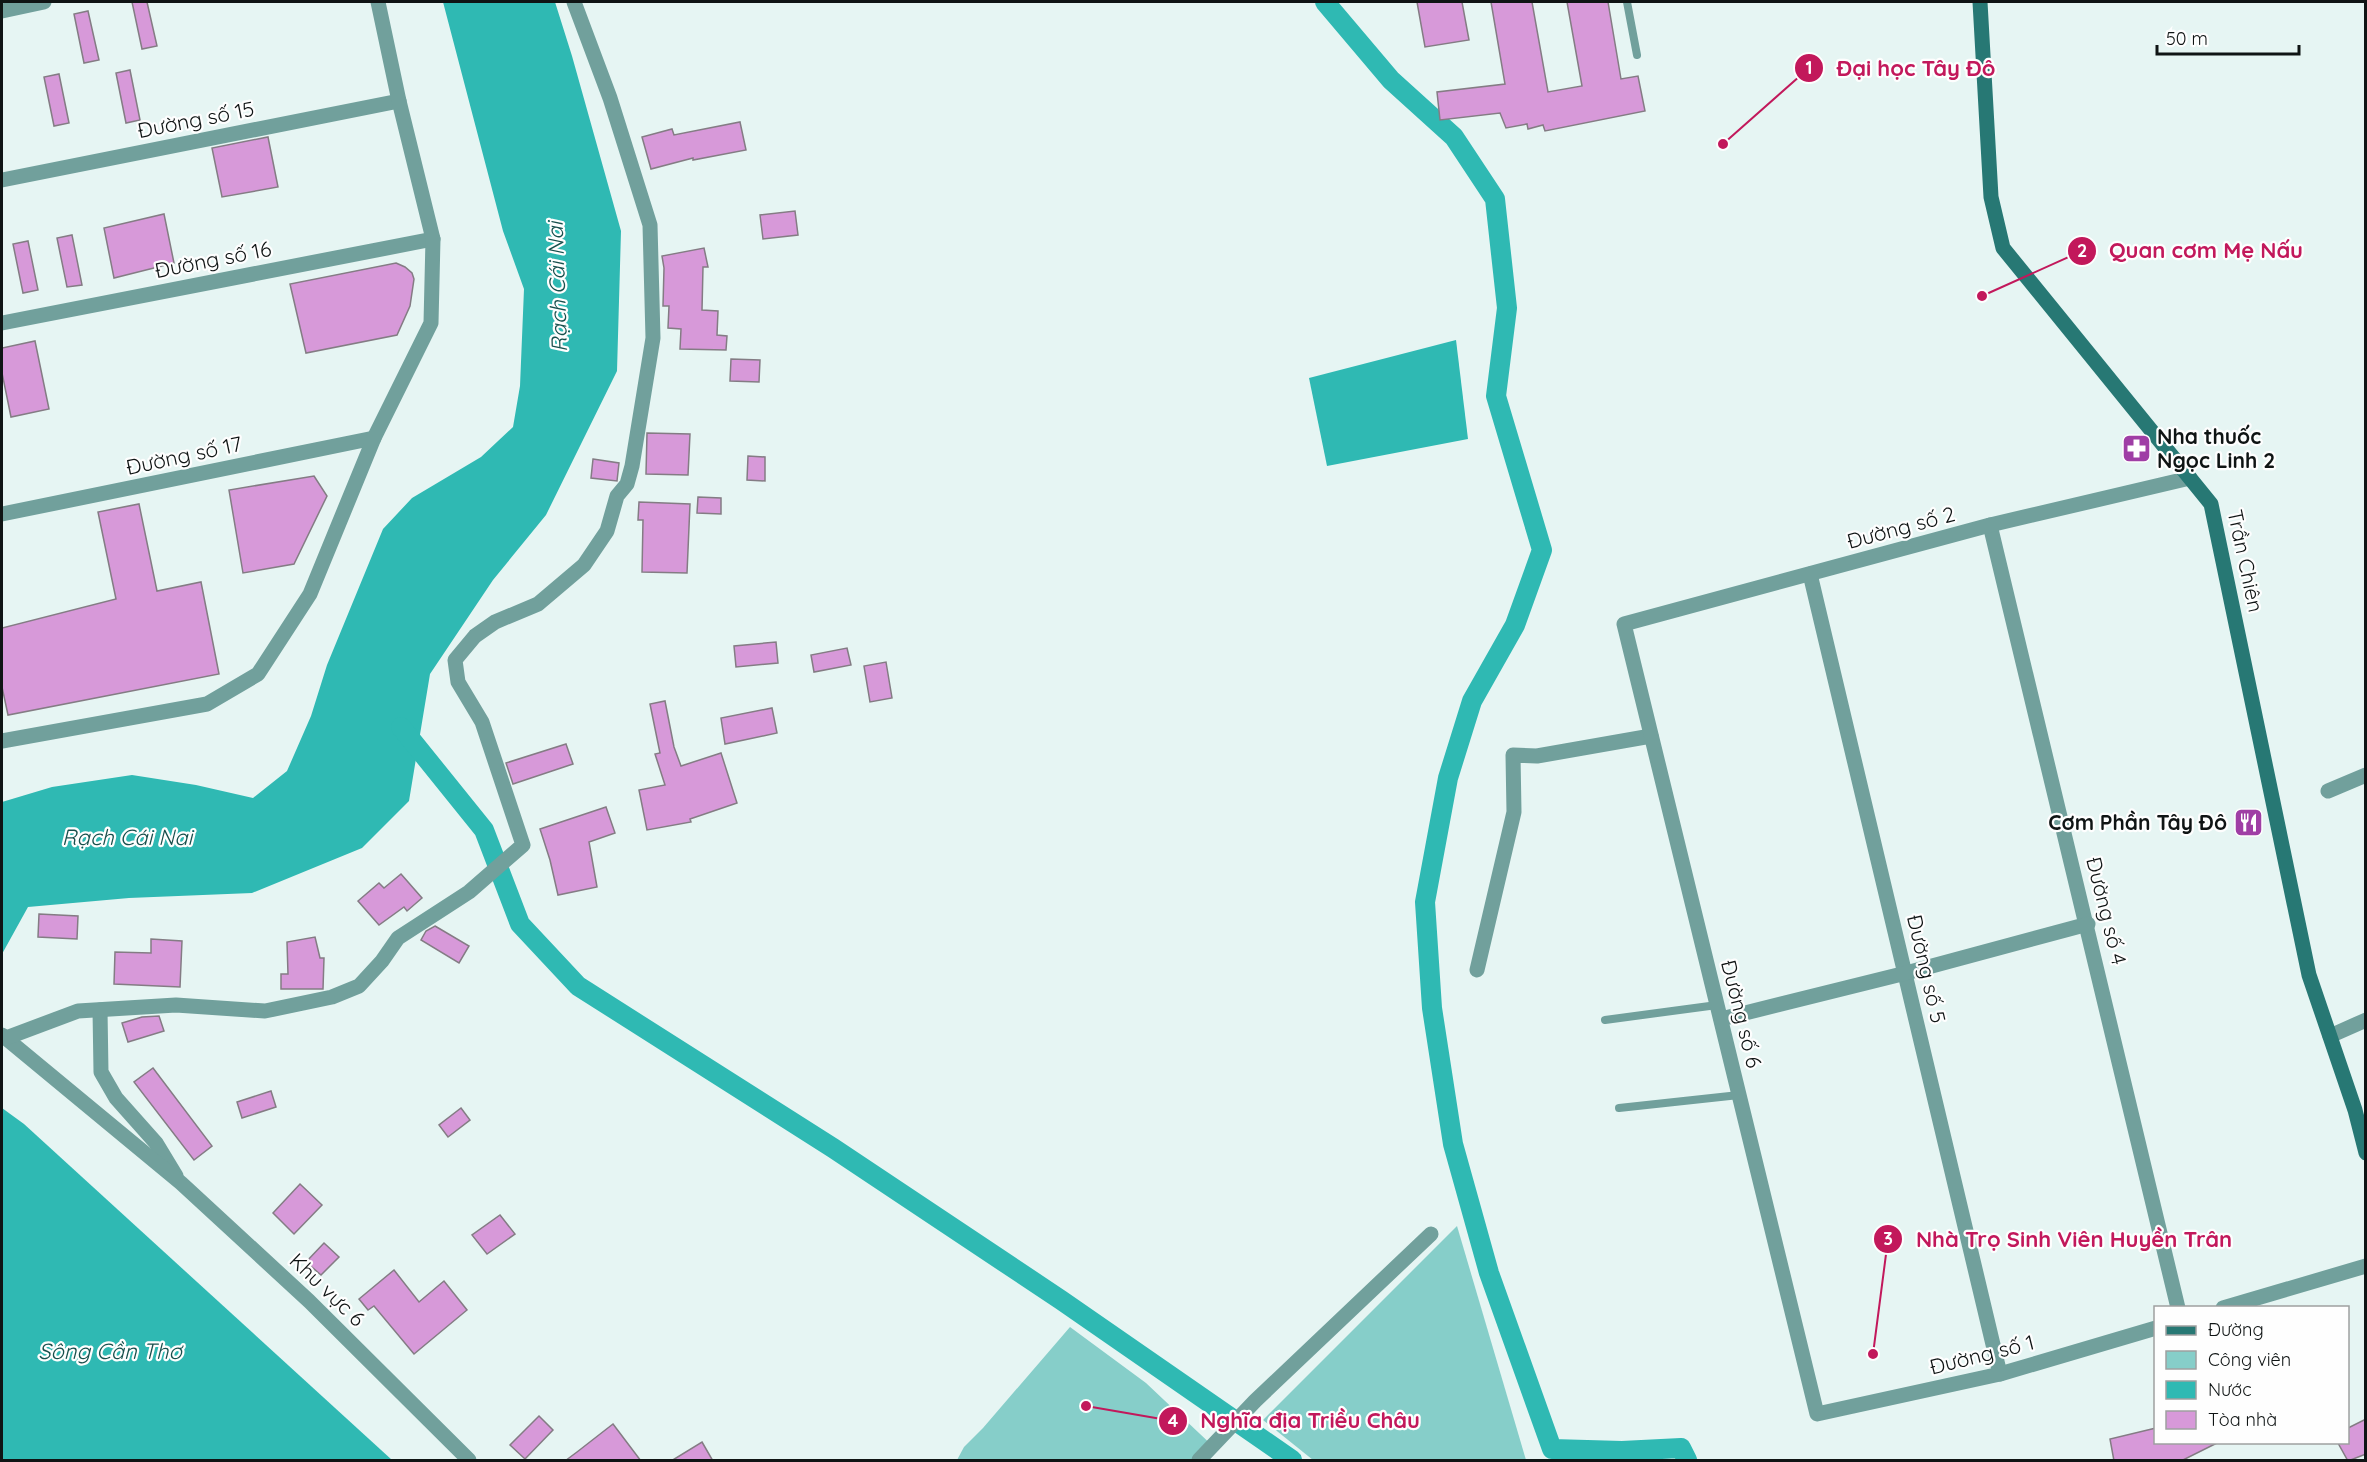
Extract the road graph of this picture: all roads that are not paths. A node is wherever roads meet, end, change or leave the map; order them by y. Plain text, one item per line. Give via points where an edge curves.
1 (44, 2) edge
2 (378, 2) edge
3 (574, 2) edge
4 (1627, 2) edge
5 (1980, 2) edge
6 (2, 10) edge
7 (1637, 55) dead end
8 (399, 101) junction
9 (2, 180) edge
10 (433, 239) junction
11 (2, 323) edge
12 (374, 438) junction
13 (2190, 478) junction
14 (2, 514) edge
15 (1990, 525) junction
16 (1810, 574) junction
17 (1624, 624) joint
18 (1652, 736) junction
19 (2, 741) edge
20 (2366, 775) edge
21 (2328, 791) dead end
22 (2088, 924) junction
23 (1477, 970) dead end
24 (1906, 973) junction
25 (100, 1010) junction
26 (1719, 1012) junction
27 (1605, 1020) dead end
28 (2366, 1020) edge
29 (4, 1036) edge
30 (2330, 1036) junction
31 (1739, 1095) junction
32 (1619, 1108) dead end
33 (2366, 1153) edge
34 (181, 1183) junction
35 (1431, 1234) dead end
36 (2366, 1266) edge
37 (2178, 1306) edge
38 (2230, 1306) edge
39 (2154, 1329) edge
40 (2000, 1374) junction
41 (1817, 1414) joint
42 (468, 1461) edge
43 (1199, 1461) edge

1 - 6 street
2 - 8 street
3 - 25 street via 610,98 650,225 653,338 632,466 627,484 617,496 607,531 584,565 538,604 495,622 475,636 455,660 458,682 482,722 523,845 469,892 398,938 359,986 332,997 265,1011 176,1005
4 - 7 lane
5 - 13 street, Trần Chiên via 1991,197 2003,248
8 - 9 street, Đường số 15
8 - 10 street
10 - 11 street, Đường số 16
10 - 12 street via 431,323
12 - 14 street, Đường số 17
12 - 19 street via 310,594 258,674 207,704
13 - 15 street, Đường số 2
13 - 30 street, Trần Chiên via 2211,504 2309,975
15 - 16 street, Đường số 2
15 - 22 street, Đường số 4
16 - 17 street, Đường số 2
16 - 24 street, Đường số 5
17 - 18 street, Đường số 6
18 - 23 street via 1537,756 1513,755 1514,812
18 - 26 street, Đường số 6
20 - 21 street
22 - 24 street
22 - 37 street, Đường số 4
24 - 26 street
24 - 40 street, Đường số 5
25 - 29 street via 78,1011
25 - 34 street via 101,1072 116,1098 156,1143
26 - 27 lane
26 - 31 street, Đường số 6
28 - 30 street
29 - 34 street, Khu vực 6
30 - 33 street, Trần Chiên
31 - 32 lane
31 - 41 street, Đường số 6
34 - 42 street, Khu vực 6 via 309,1301
35 - 43 street via 1243,1413
36 - 38 street
39 - 40 street, Đường số 1
40 - 41 street, Đường số 1

